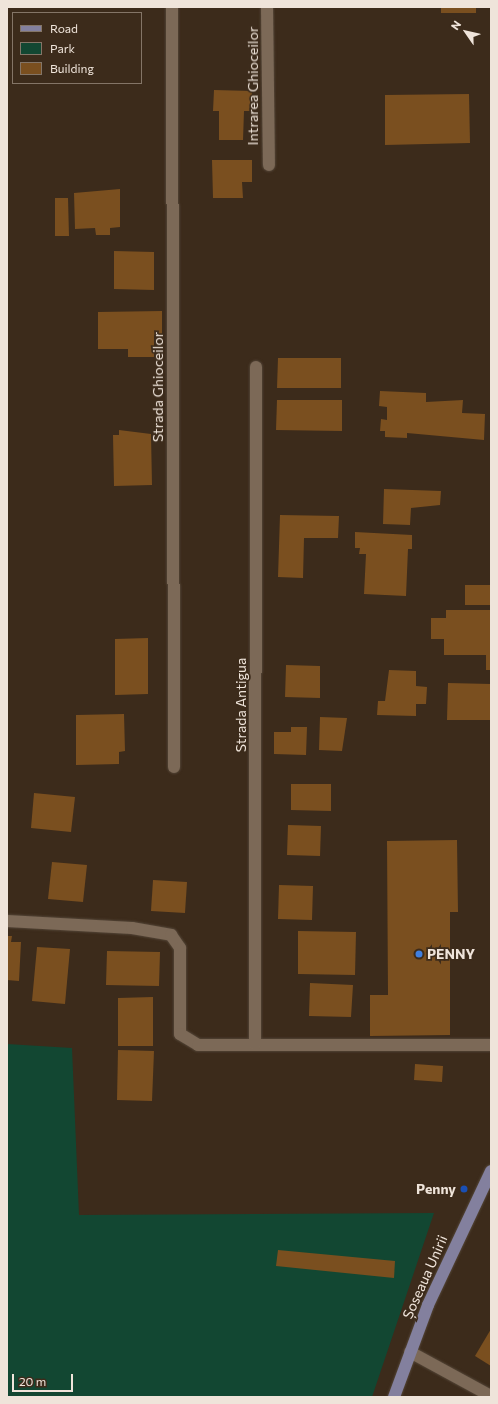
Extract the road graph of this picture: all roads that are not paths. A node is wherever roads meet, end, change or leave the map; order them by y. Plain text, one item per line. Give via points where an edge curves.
1 (172, 7) edge
2 (267, 7) edge
3 (269, 165) dead end
4 (256, 367) dead end
5 (174, 767) dead end
6 (7, 921) edge
7 (255, 1044) junction
8 (491, 1045) edge
9 (491, 1171) edge
10 (410, 1352) junction
11 (491, 1396) edge
12 (394, 1397) edge

1 - 5 street, Strada Ghioceilor
2 - 3 street, Intrarea Ghioceilor
4 - 7 street, Strada Antigua
6 - 7 street via 132,928 171,935 180,948 180,1034 198,1045
7 - 8 street
9 - 10 main road, Șoseaua Unirii via 440,1277
10 - 11 street
10 - 12 main road, Șoseaua Unirii

